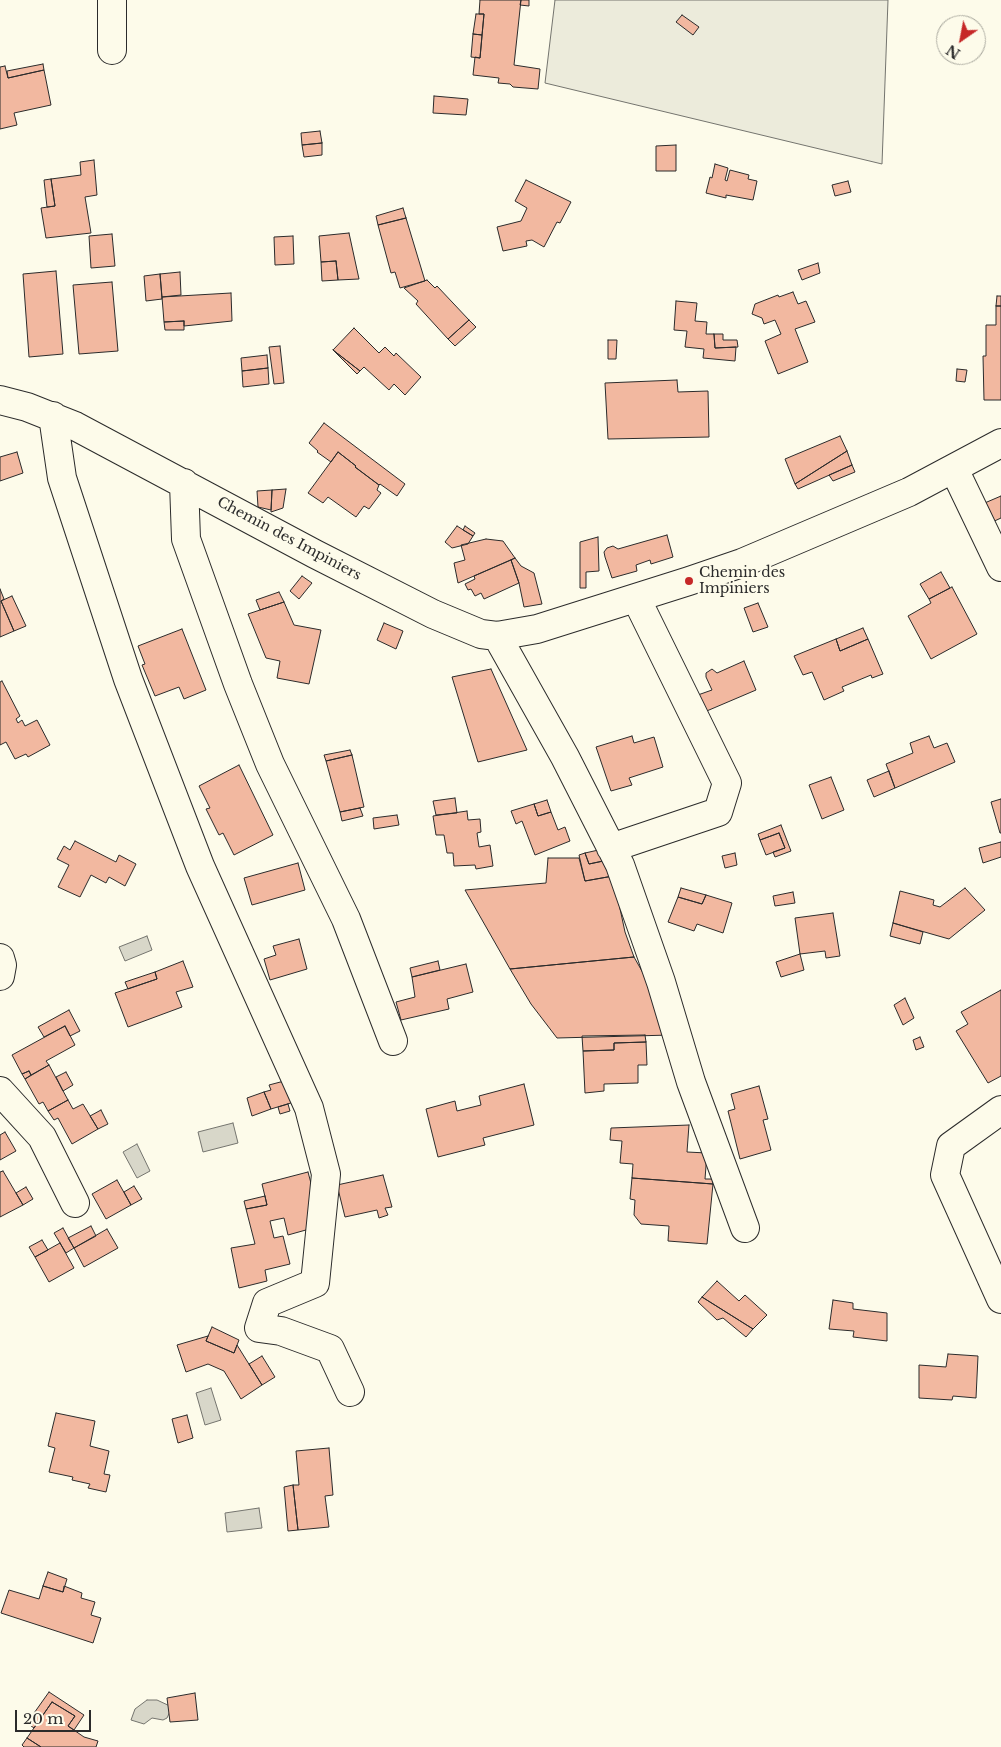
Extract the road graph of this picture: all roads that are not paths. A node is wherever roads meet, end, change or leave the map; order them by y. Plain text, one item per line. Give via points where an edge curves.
1 (112, 0) edge
2 (112, 50) dead end
3 (0, 400) edge
4 (53, 416) junction
5 (1001, 443) edge
6 (954, 470) junction
7 (184, 483) junction
8 (1001, 567) edge
9 (636, 598) junction
10 (497, 636) junction
11 (611, 848) junction
12 (0, 958) edge
13 (0, 976) edge
14 (393, 1041) dead end
15 (0, 1091) edge
16 (1001, 1110) edge
17 (75, 1203) dead end
18 (745, 1228) dead end
19 (1001, 1298) edge
20 (350, 1392) dead end

1 - 2 street
3 - 4 street, Chemin des Impiniers
4 - 7 street, Chemin des Impiniers
4 - 20 street via 62,478 128,679 200,866 309,1108 326,1174 315,1283 266,1303 259,1328 280,1331 330,1349
5 - 6 street, Chemin des Impiniers
6 - 8 street
6 - 9 street, Chemin des Impiniers via 742,563
7 - 10 street, Chemin des Impiniers via 433,614 460,627
7 - 14 street via 186,539 238,684 270,764 346,919
9 - 10 street, Chemin des Impiniers via 537,629
9 - 11 street via 727,783 718,812
10 - 11 street via 565,757
11 - 18 street via 620,865 661,982 691,1082
12 - 13 street
15 - 17 street via 42,1138
16 - 19 street via 951,1146 945,1175

